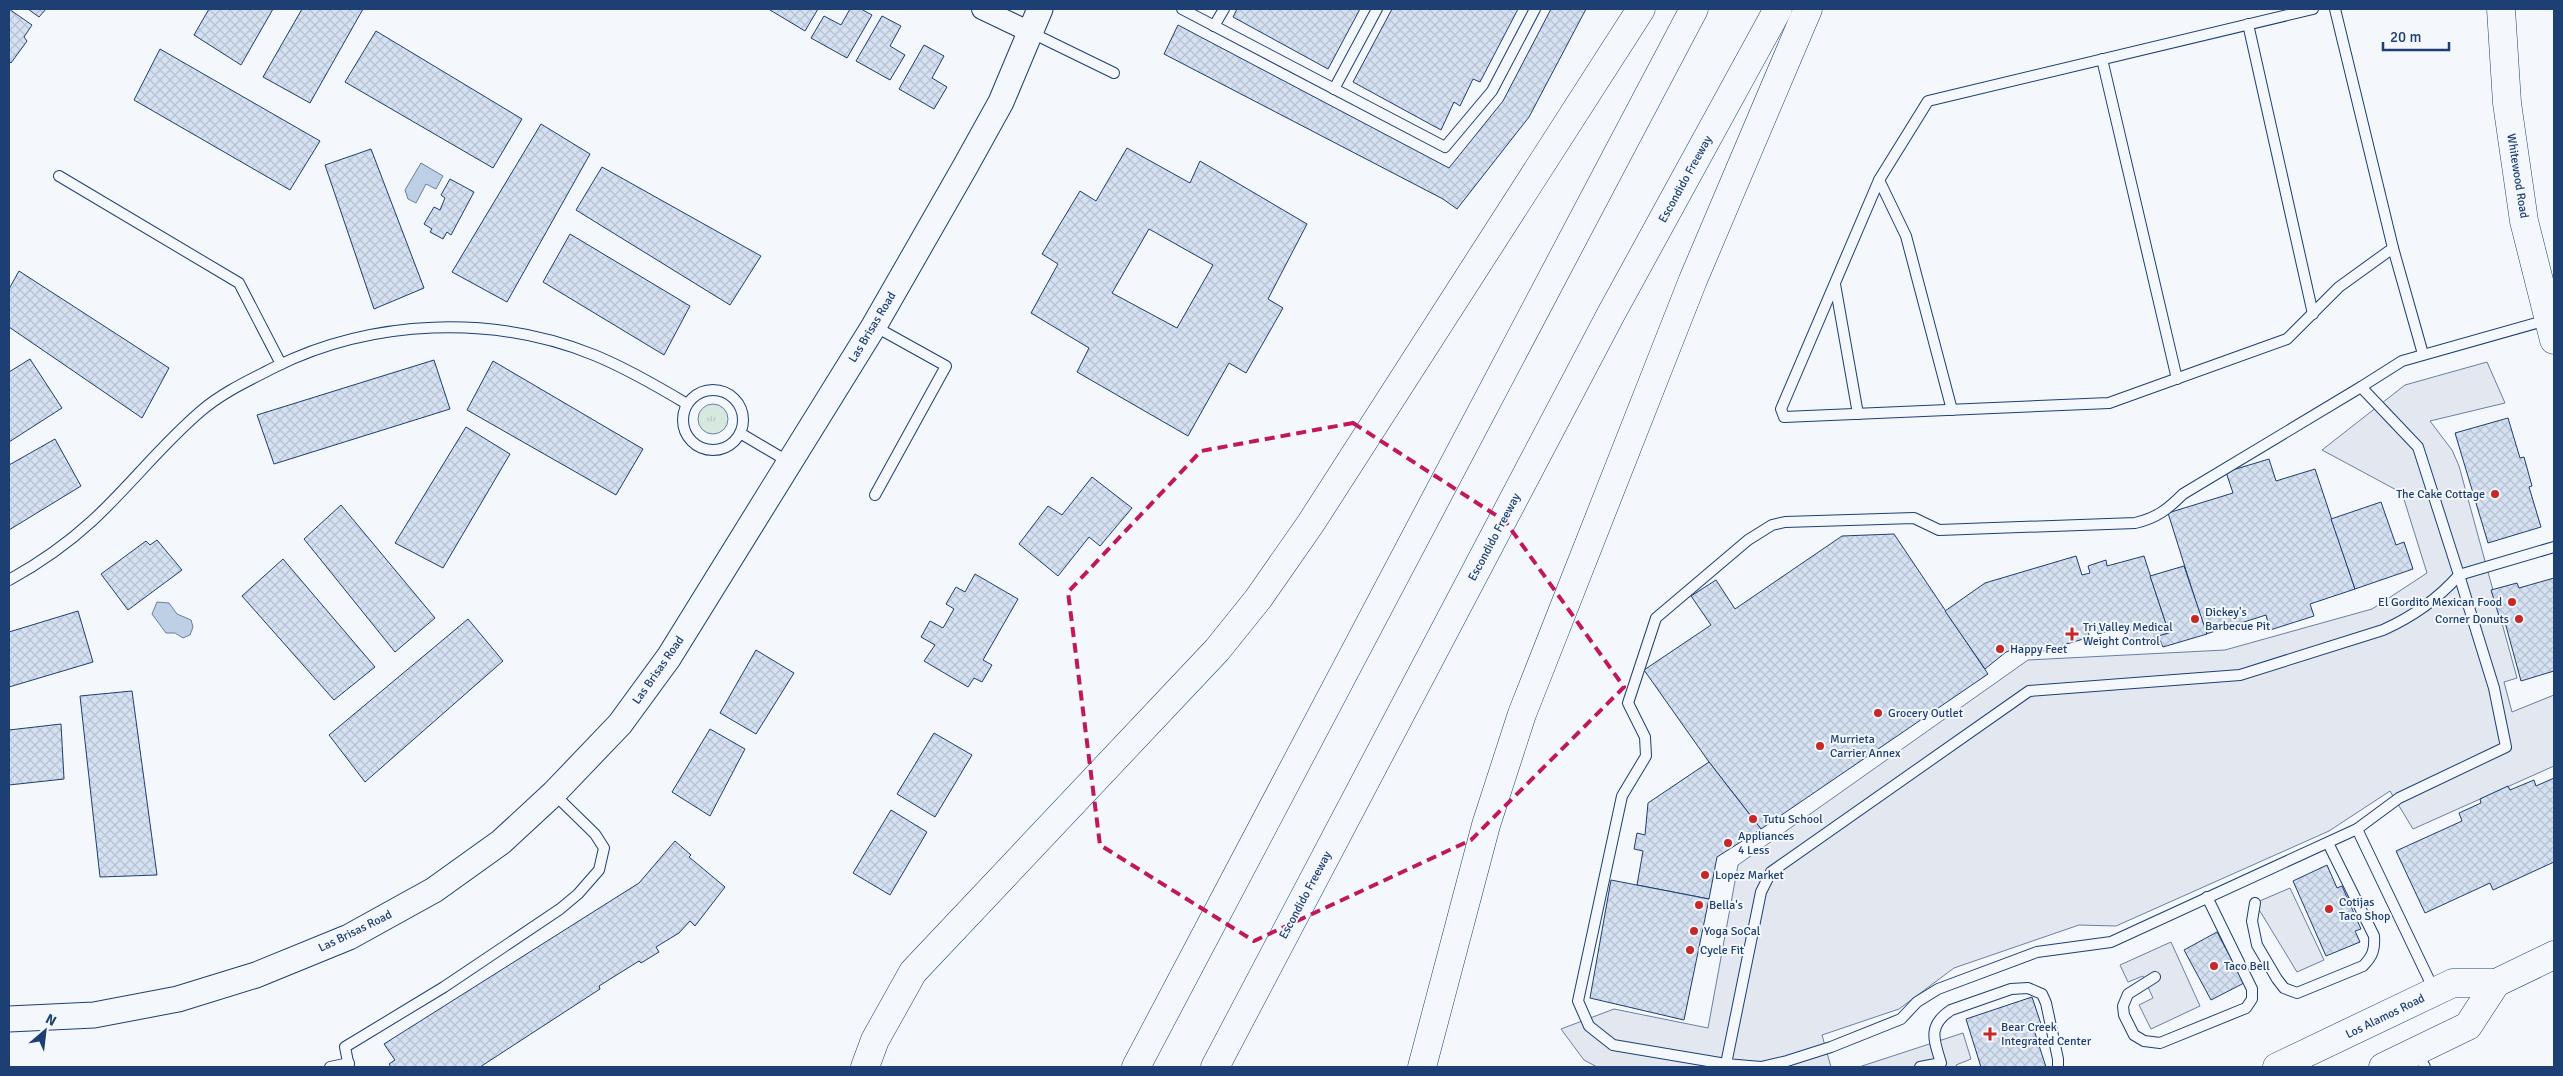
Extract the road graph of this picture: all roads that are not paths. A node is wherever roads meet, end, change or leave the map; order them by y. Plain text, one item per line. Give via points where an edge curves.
1 (982, 9) edge
2 (1040, 9) edge
3 (1182, 9) edge
4 (1224, 9) edge
5 (1377, 9) edge
6 (1535, 9) edge
7 (1641, 9) edge
8 (1694, 9) edge
9 (1778, 9) edge
10 (1808, 9) edge
11 (2313, 9) edge
12 (2335, 9) edge
13 (2501, 9) edge
14 (2248, 24) junction
15 (1214, 26) junction
16 (1032, 33) junction
17 (2102, 59) junction
18 (1114, 74) dead end
19 (1334, 90) junction
20 (59, 176) dead end
21 (1879, 180) junction
22 (2393, 248) junction
23 (1835, 283) junction
24 (2313, 314) junction
25 (874, 326) junction
26 (2551, 329) edge
27 (2423, 354) junction
28 (280, 364) junction
29 (2177, 380) junction
30 (2361, 387) junction
31 (687, 404) junction
32 (1952, 410) junction
33 (1858, 414) junction
34 (740, 434) junction
35 (789, 462) junction
36 (874, 495) dead end
37 (2554, 547) edge
38 (2459, 575) junction
39 (9, 580) edge
40 (554, 793) junction
41 (2357, 829) junction
42 (2328, 843) junction
43 (2207, 897) junction
44 (2256, 903) dead end
45 (2554, 955) edge
46 (2155, 977) dead end
47 (2496, 983) junction
48 (2435, 992) junction
49 (9, 1019) edge
50 (2421, 1059) edge
51 (1726, 1064) junction
52 (349, 1065) edge
53 (330, 1067) edge
54 (865, 1067) edge
55 (1136, 1067) edge
56 (1214, 1067) edge
57 (1422, 1067) edge
58 (1762, 1067) edge
59 (1920, 1067) edge
60 (2058, 1067) edge
61 (2277, 1067) edge
62 (2383, 1067) edge

1 - 16 street
2 - 16 street, Las Brisas Road
3 - 15 lane
4 - 15 lane
5 - 19 lane
6 - 19 lane via 1492,91 1445,147
7 - 54 main road via 1311,523 1258,599 1217,650 913,972 875,1040
8 - 55 main road
9 - 56 main road, Escondido Freeway via 1611,314
10 - 57 main road via 1693,280 1522,714 1486,824
11 - 14 lane
12 - 22 lane
13 - 26 main road, Whitewood Road via 2506,103 2524,221
14 - 17 lane
14 - 24 lane
15 - 19 lane
16 - 18 lane
16 - 25 street, Las Brisas Road via 1001,102
17 - 21 lane via 1928,101
17 - 29 lane
20 - 28 lane via 239,283
21 - 23 lane
21 - 32 lane via 1906,236
22 - 24 lane via 2339,287
22 - 27 lane
23 - 33 lane
23 - 33 lane via 1781,409 1784,417
24 - 29 lane via 2287,339
25 - 35 street, Las Brisas Road
25 - 36 lane via 946,366
26 - 27 lane
27 - 30 lane via 2402,361
28 - 31 lane via 324,347 382,333 429,327 472,329 533,337 592,354 640,376
28 - 39 lane via 203,409 150,458 90,523 32,567
29 - 32 lane via 2109,403
30 - 38 lane via 2418,447
30 - 51 lane via 2182,494 2167,510 2147,520 1939,530 1914,518 1785,522 1772,525 1748,540 1656,618 1628,703 1645,737 1646,756 1622,796 1578,1001 1589,1026 1613,1045
31 - 34 lane via 692,397 708,390 726,393 741,408
31 - 34 lane via 683,428 699,447 725,448
32 - 33 lane
34 - 35 lane
35 - 40 street, Las Brisas Road via 669,657 620,724
37 - 38 lane
38 - 41 lane via 2494,688 2506,747 2399,798
38 - 51 lane via 2443,593 2404,620 2383,630 2240,675 2029,691 1771,872 1761,892
40 - 49 street, Las Brisas Road via 500,842 434,890 349,937 256,975 178,999 94,1015
40 - 52 lane via 596,834 604,848 599,870 578,894 523,936 345,1047
41 - 42 lane
41 - 48 lane
42 - 43 lane
42 - 44 lane via 2374,936 2371,958 2363,966 2297,993 2284,988 2254,937 2252,921
43 - 46 lane via 2252,989 2252,999 2246,1008 2160,1043 2144,1041 2134,1035 2124,1016 2123,1006 2128,994
43 - 58 lane via 2110,942 2037,952 1977,974 1938,989 1917,1002 1901,1020 1787,1062
45 - 47 main road, Los Alamos Road
47 - 48 main road, Los Alamos Road via 2453,983
47 - 50 main road via 2468,1026
48 - 61 main road, Los Alamos Road
50 - 62 main road
51 - 58 lane
52 - 53 lane
59 - 60 lane via 1940,1063 1933,1037 1936,1024 1943,1015 2011,989 2022,988 2042,994

